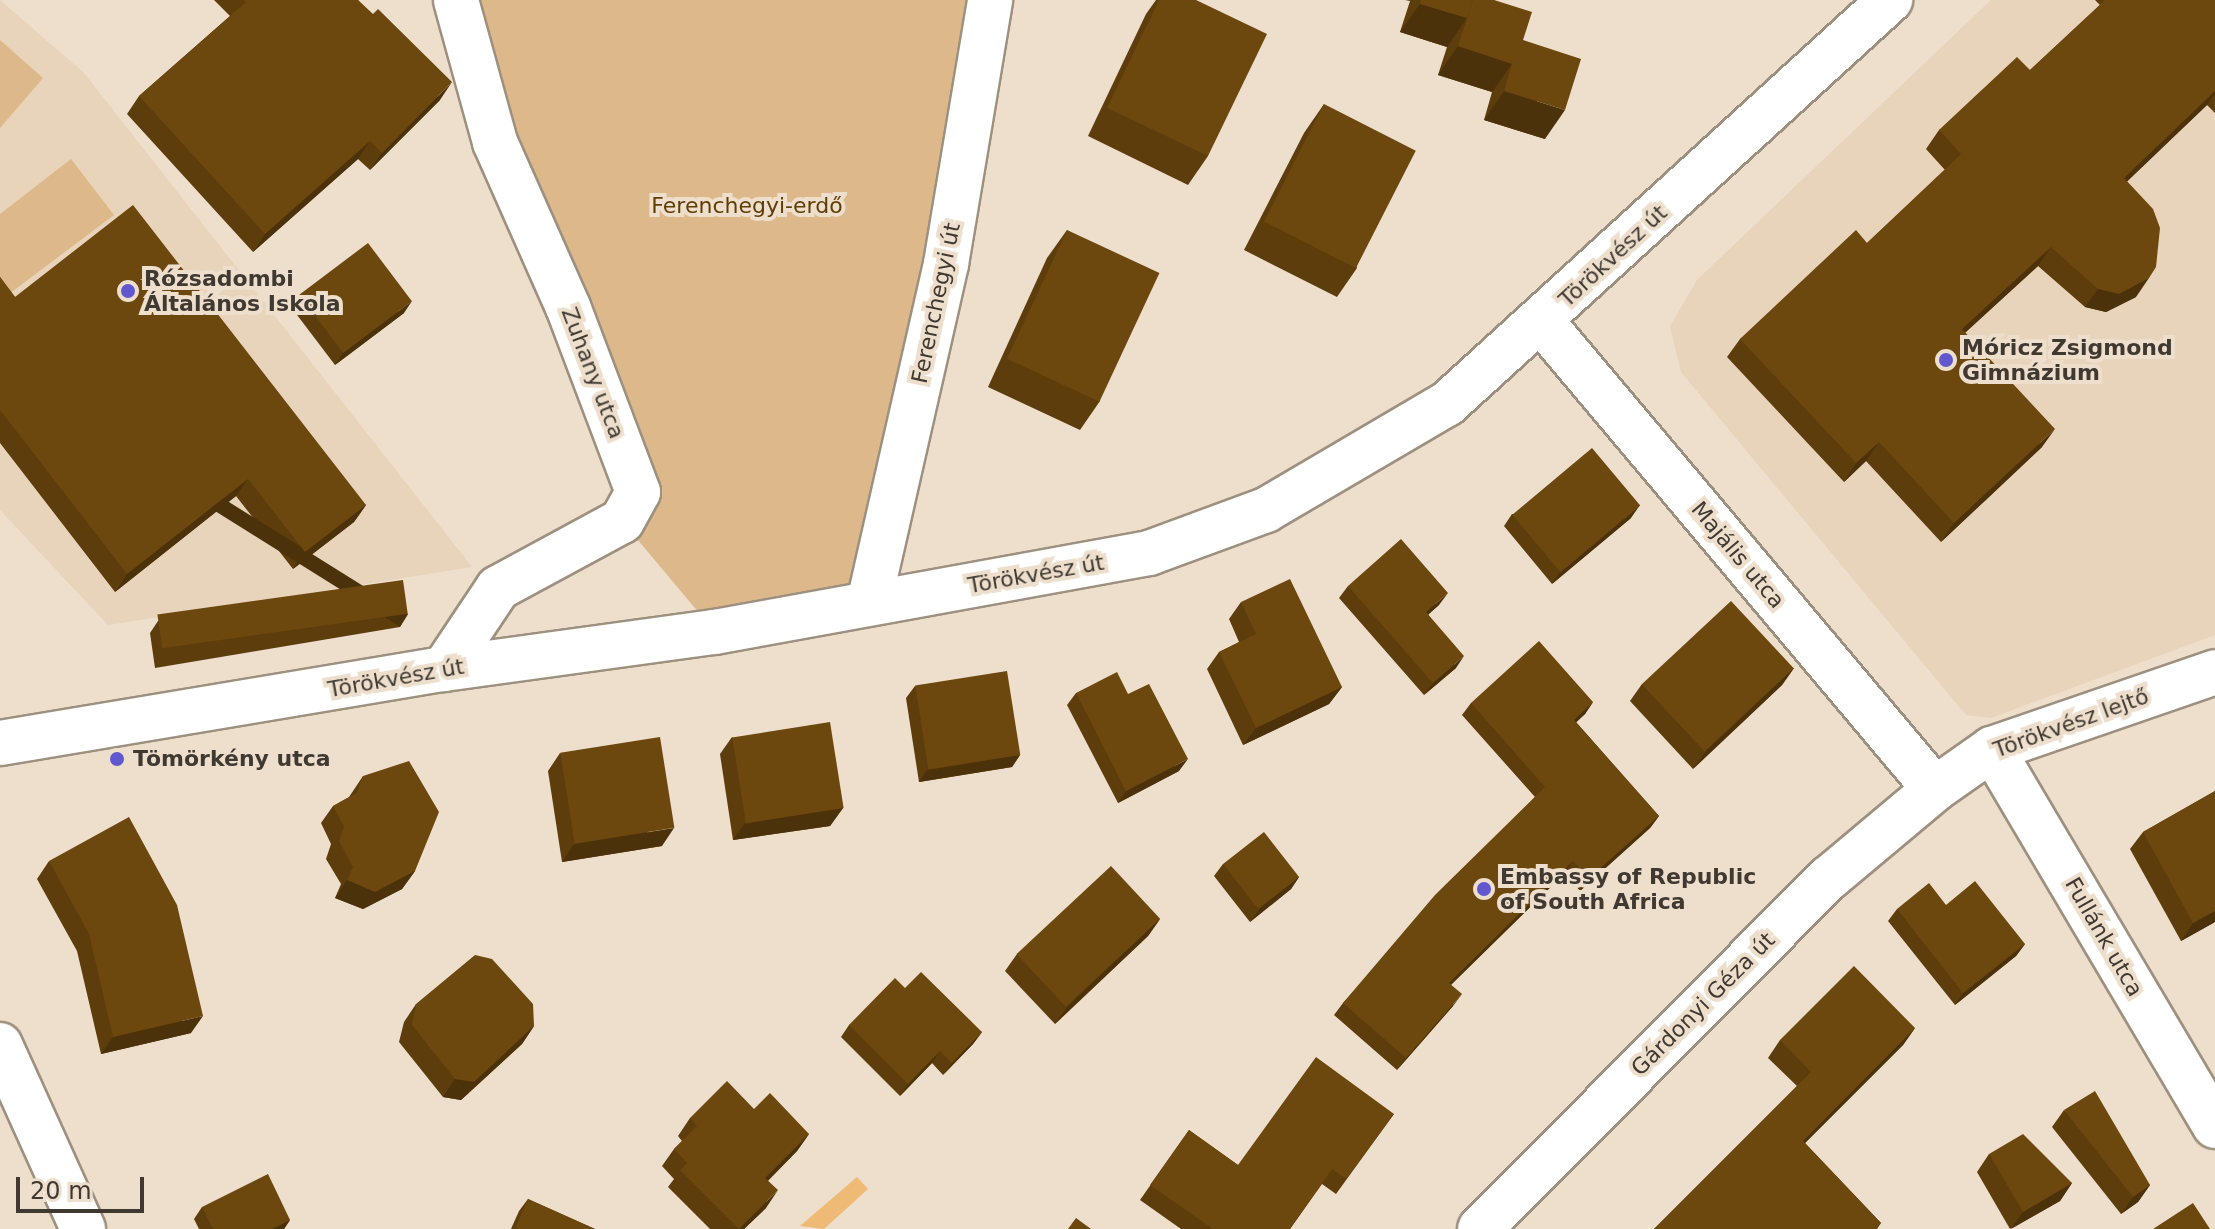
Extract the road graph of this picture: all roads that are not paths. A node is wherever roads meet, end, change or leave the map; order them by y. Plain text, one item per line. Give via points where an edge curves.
1 (456, 0) edge
2 (990, 0) edge
3 (1890, 0) edge
4 (1542, 322) junction
5 (869, 603) junction
6 (444, 669) junction
7 (2215, 672) edge
8 (0, 743) edge
9 (1992, 749) junction
10 (1935, 789) junction
11 (0, 1045) edge
12 (2215, 1126) edge
13 (83, 1229) edge
14 (1480, 1229) edge

1 - 6 street, Zuhany utca via 495,142 568,307 638,492 622,521 498,588
2 - 5 street, Ferenchegyi út via 946,264
3 - 4 street, Törökvész út
4 - 5 street, Törökvész út via 1447,404 1266,510 1149,553
4 - 10 street, Majális utca
5 - 6 street, Törökvész út via 715,632
6 - 8 street, Törökvész út
7 - 9 street, Törökvész lejtő
9 - 10 street, Törökvész lejtő
9 - 12 street, Fullánk utca
10 - 14 street, Gárdonyi Géza út via 1829,878
11 - 13 street

